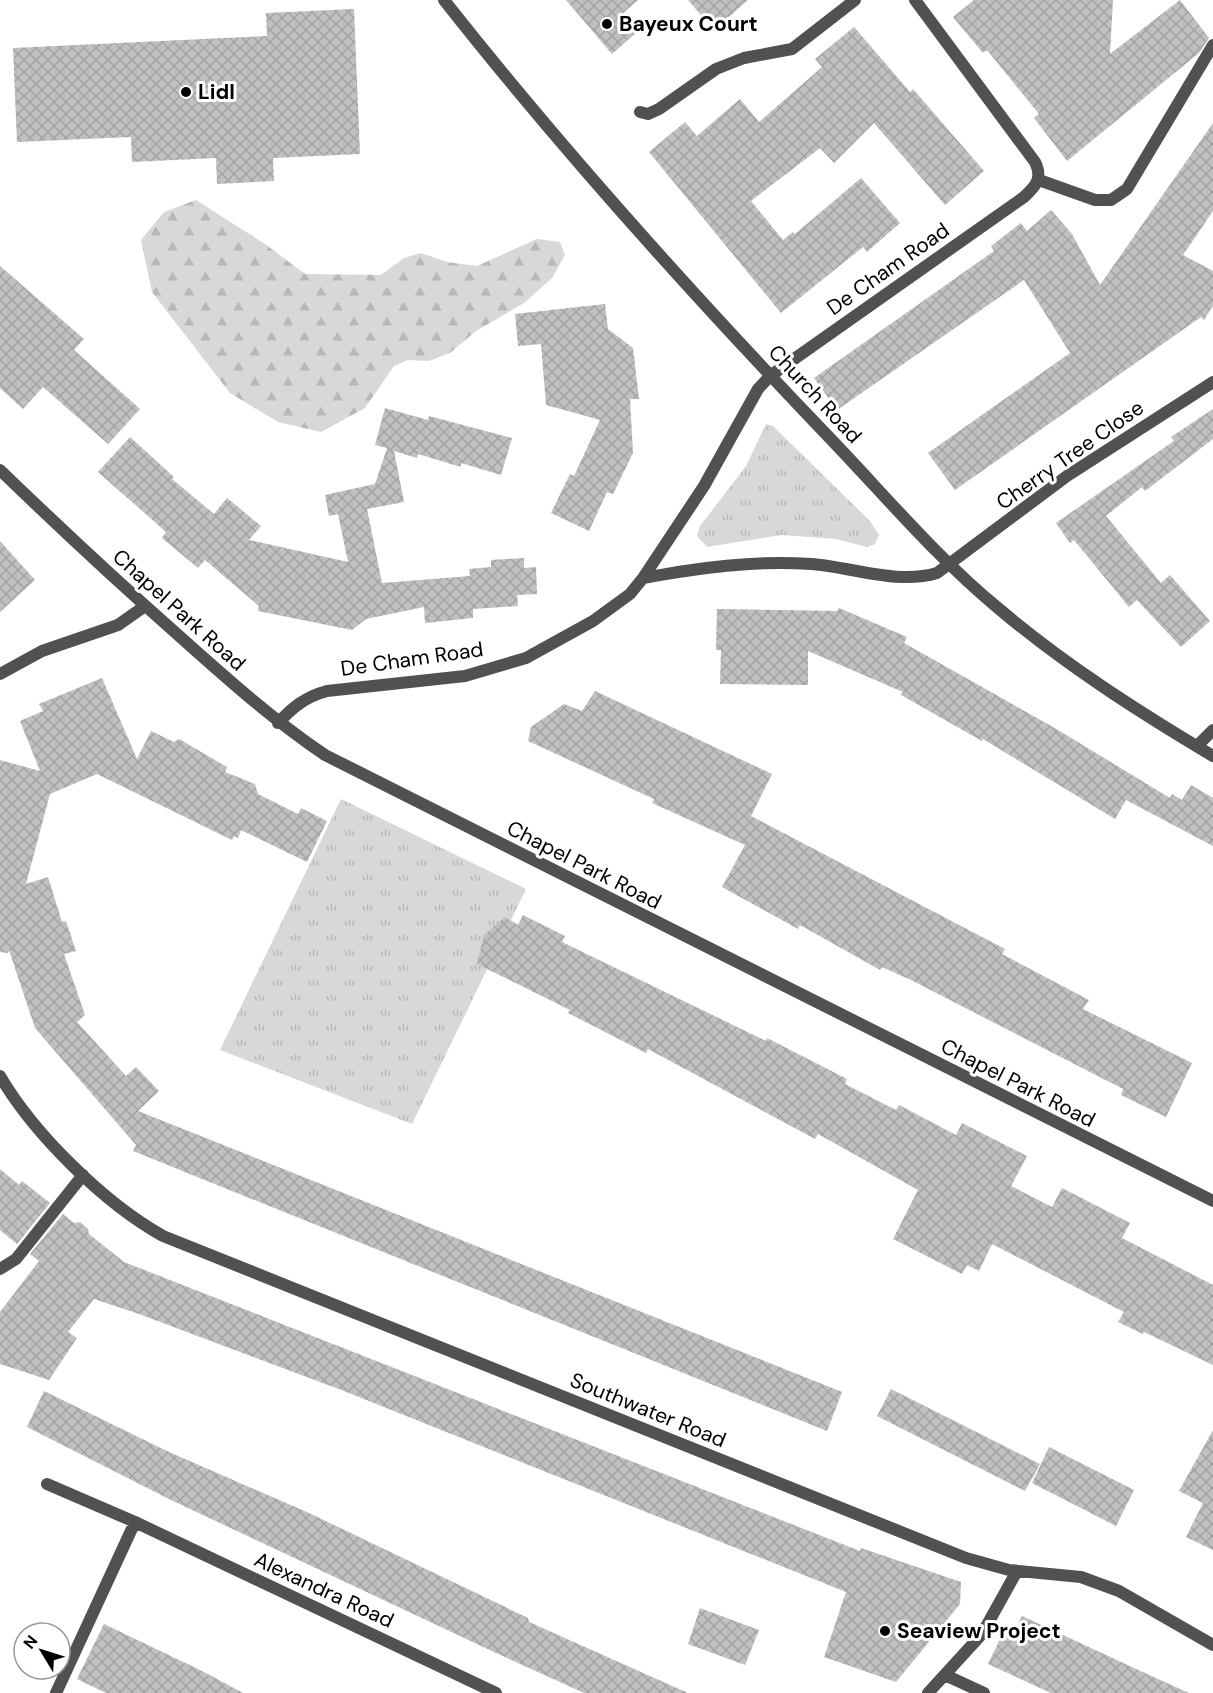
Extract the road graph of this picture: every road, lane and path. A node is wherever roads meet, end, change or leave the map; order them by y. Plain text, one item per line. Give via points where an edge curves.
1 (444, 0) edge
2 (855, 0) edge
3 (917, 1) edge
4 (1213, 45) edge
5 (640, 112) dead end
6 (1039, 180) junction
7 (770, 376) junction
8 (1213, 382) edge
9 (0, 470) edge
10 (951, 565) junction
11 (643, 578) junction
12 (145, 606) junction
13 (0, 674) edge
14 (278, 723) junction
15 (1213, 730) edge
16 (1197, 746) junction
17 (1213, 756) edge
18 (0, 1076) edge
19 (83, 1175) junction
20 (1213, 1201) edge
21 (0, 1269) edge
22 (47, 1484) dead end
23 (135, 1522) junction
24 (1017, 1571) junction
25 (1213, 1645) edge
26 (945, 1675) junction
27 (56, 1693) edge
28 (496, 1693) edge
29 (928, 1693) edge
30 (984, 1693) edge

1 - 7 street, Church Road via 592,179
2 - 5 street via 792,49 724,66 659,109 648,114
3 - 6 street via 1035,162
4 - 6 street via 1127,189 1111,200 1095,200
6 - 7 street, De Cham Road via 1024,197
7 - 10 street, Church Road
7 - 11 street, De Cham Road via 758,389 704,486
8 - 10 street, Cherry Tree Close via 1067,476
9 - 12 street, Chapel Park Road
10 - 11 street via 919,579 812,564 759,562
10 - 16 street, Church Road via 997,608 1055,652
11 - 14 street, De Cham Road via 630,594 593,621 526,658 465,676 327,691 295,705
12 - 13 street via 118,625 42,651
12 - 14 street, Chapel Park Road
14 - 20 street, Chapel Park Road via 324,755
15 - 16 street
16 - 17 street, Church Road
18 - 19 street via 41,1130
19 - 21 street via 16,1259
19 - 24 street, Southwater Road via 137,1221 163,1236 966,1558
22 - 23 street, Alexandra Road
23 - 27 street
23 - 28 street, Alexandra Road
24 - 25 street, Southwater Road via 1081,1577 1119,1591
24 - 26 street via 982,1634
26 - 29 street
26 - 30 street

